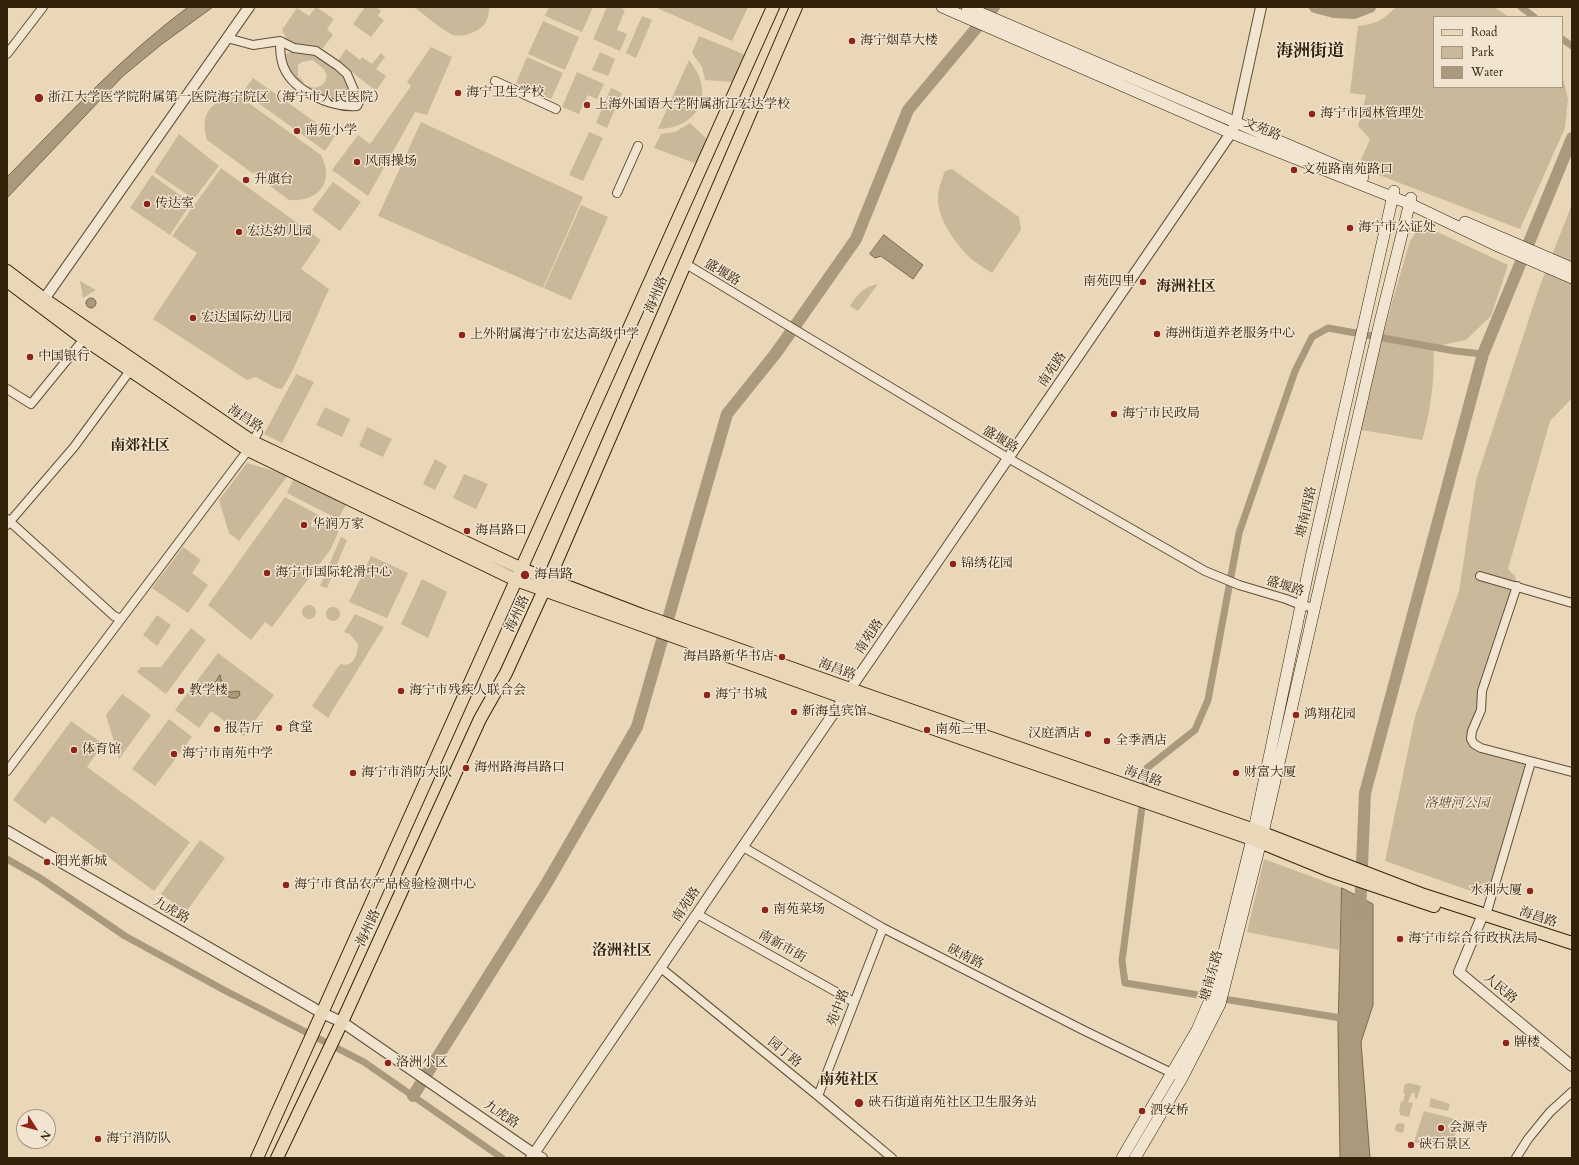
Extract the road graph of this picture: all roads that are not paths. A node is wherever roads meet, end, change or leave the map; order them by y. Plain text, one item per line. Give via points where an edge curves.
1 (43, 7) edge
2 (249, 7) edge
3 (773, 7) edge
4 (796, 7) edge
5 (942, 7) edge
6 (967, 7) edge
7 (1261, 8) edge
8 (1007, 30) junction
9 (227, 38) junction
10 (280, 41) junction
11 (7, 54) edge
12 (495, 81) dead end
13 (556, 109) dead end
14 (1236, 122) junction
15 (1231, 133) junction
16 (638, 146) dead end
17 (617, 193) dead end
18 (1393, 194) junction
19 (1410, 201) junction
20 (686, 264) junction
21 (1566, 269) edge
22 (7, 271) edge
23 (1572, 278) edge
24 (7, 281) edge
25 (42, 303) junction
26 (84, 338) junction
27 (133, 366) junction
28 (7, 389) edge
29 (253, 441) junction
30 (1008, 458) junction
31 (8, 522) edge
32 (522, 568) junction
33 (1480, 576) dead end
34 (550, 579) junction
35 (516, 580) junction
36 (1517, 586) junction
37 (544, 590) junction
38 (1572, 603) edge
39 (1301, 606) junction
40 (1315, 608) junction
41 (121, 619) junction
42 (641, 619) junction
43 (847, 693) junction
44 (1532, 762) junction
45 (7, 771) edge
46 (1572, 772) edge
47 (7, 832) edge
48 (1257, 836) junction
49 (743, 847) junction
50 (697, 914) junction
51 (1483, 917) junction
52 (883, 928) junction
53 (1572, 944) edge
54 (1572, 951) edge
55 (661, 968) junction
56 (1220, 986) junction
57 (854, 1002) junction
58 (320, 1018) junction
59 (339, 1027) junction
60 (1572, 1066) edge
61 (1177, 1076) junction
62 (1572, 1092) edge
63 (818, 1096) junction
64 (536, 1157) edge
65 (256, 1158) edge
66 (277, 1158) edge
67 (892, 1158) edge
68 (1122, 1158) edge
69 (1135, 1158) edge
70 (1516, 1158) edge

1 - 11 street
2 - 9 street
3 - 32 main road, 海州路
4 - 20 main road, 海州路
5 - 8 main road, 文苑路
6 - 8 main road, 文苑路
7 - 14 street, 南苑路
8 - 14 main road, 文苑路
8 - 15 main road, 文苑路
9 - 10 street via 253,45
9 - 25 street
10 - 10 street via 294,48 316,51 338,66 347,74 360,102 357,106 322,100 294,82 282,64
12 - 13 street
14 - 15 street, 南苑路
14 - 18 main road, 文苑路
15 - 18 main road, 文苑路
15 - 30 street, 南苑路
16 - 17 street
18 - 19 main road, 文苑路
18 - 39 main road, 塘南西路
19 - 21 main road, 文苑路
19 - 40 main road
20 - 30 street, 盛堰路
20 - 34 main road, 海州路
21 - 23 main road, 文苑路
22 - 25 main road, 海昌路
24 - 25 main road, 海昌路
25 - 26 main road, 海昌路
25 - 27 main road, 海昌路
26 - 27 main road, 海昌路
26 - 28 street via 31,404
27 - 29 main road, 海昌路
27 - 31 street via 74,447
29 - 32 main road, 海昌路
29 - 35 main road, 海昌路
29 - 41 street
30 - 39 street, 盛堰路 via 1205,572
30 - 43 street, 南苑路
31 - 41 street via 114,616
32 - 34 main road, 海昌路
32 - 35 main road, 海州路
33 - 36 street
34 - 37 main road, 海州路
34 - 42 main road, 海昌路
35 - 37 main road, 海昌路
35 - 58 main road, 海州路
36 - 38 street
36 - 44 street via 1482,691 1481,710 1471,738 1474,744 1481,748
37 - 42 main road, 海昌路
37 - 59 main road, 海州路 via 506,673 480,719
39 - 40 street, 盛堰路
39 - 48 main road, 塘南西路
40 - 48 main road
41 - 45 street
42 - 43 main road, 海昌路
43 - 48 main road, 海昌路
43 - 49 street, 南苑路
44 - 46 street
44 - 51 street
47 - 58 street, 九虎路
48 - 51 main road, 海昌路 via 1402,891
48 - 56 main road, 塘南东路
49 - 50 street, 南苑路
49 - 52 street, 硖南路
50 - 55 street, 南苑路
50 - 57 street, 南新市街
51 - 53 main road, 海昌路
51 - 54 main road, 海昌路
51 - 60 street, 人民路 via 1459,972
52 - 57 street, 苑中路
52 - 61 street, 硖南路
55 - 63 street, 园丁路
55 - 64 street, 南苑路
56 - 61 main road, 塘南东路
56 - 61 main road, 塘南东路 via 1220,1004
57 - 63 street, 苑中路
58 - 59 street, 九虎路
58 - 65 main road, 海州路
59 - 64 street, 九虎路 via 403,1065
59 - 66 main road, 海州路
61 - 68 main road, 塘南东路
61 - 69 main road, 塘南东路
62 - 70 street via 1550,1112
63 - 67 street, 园丁路

